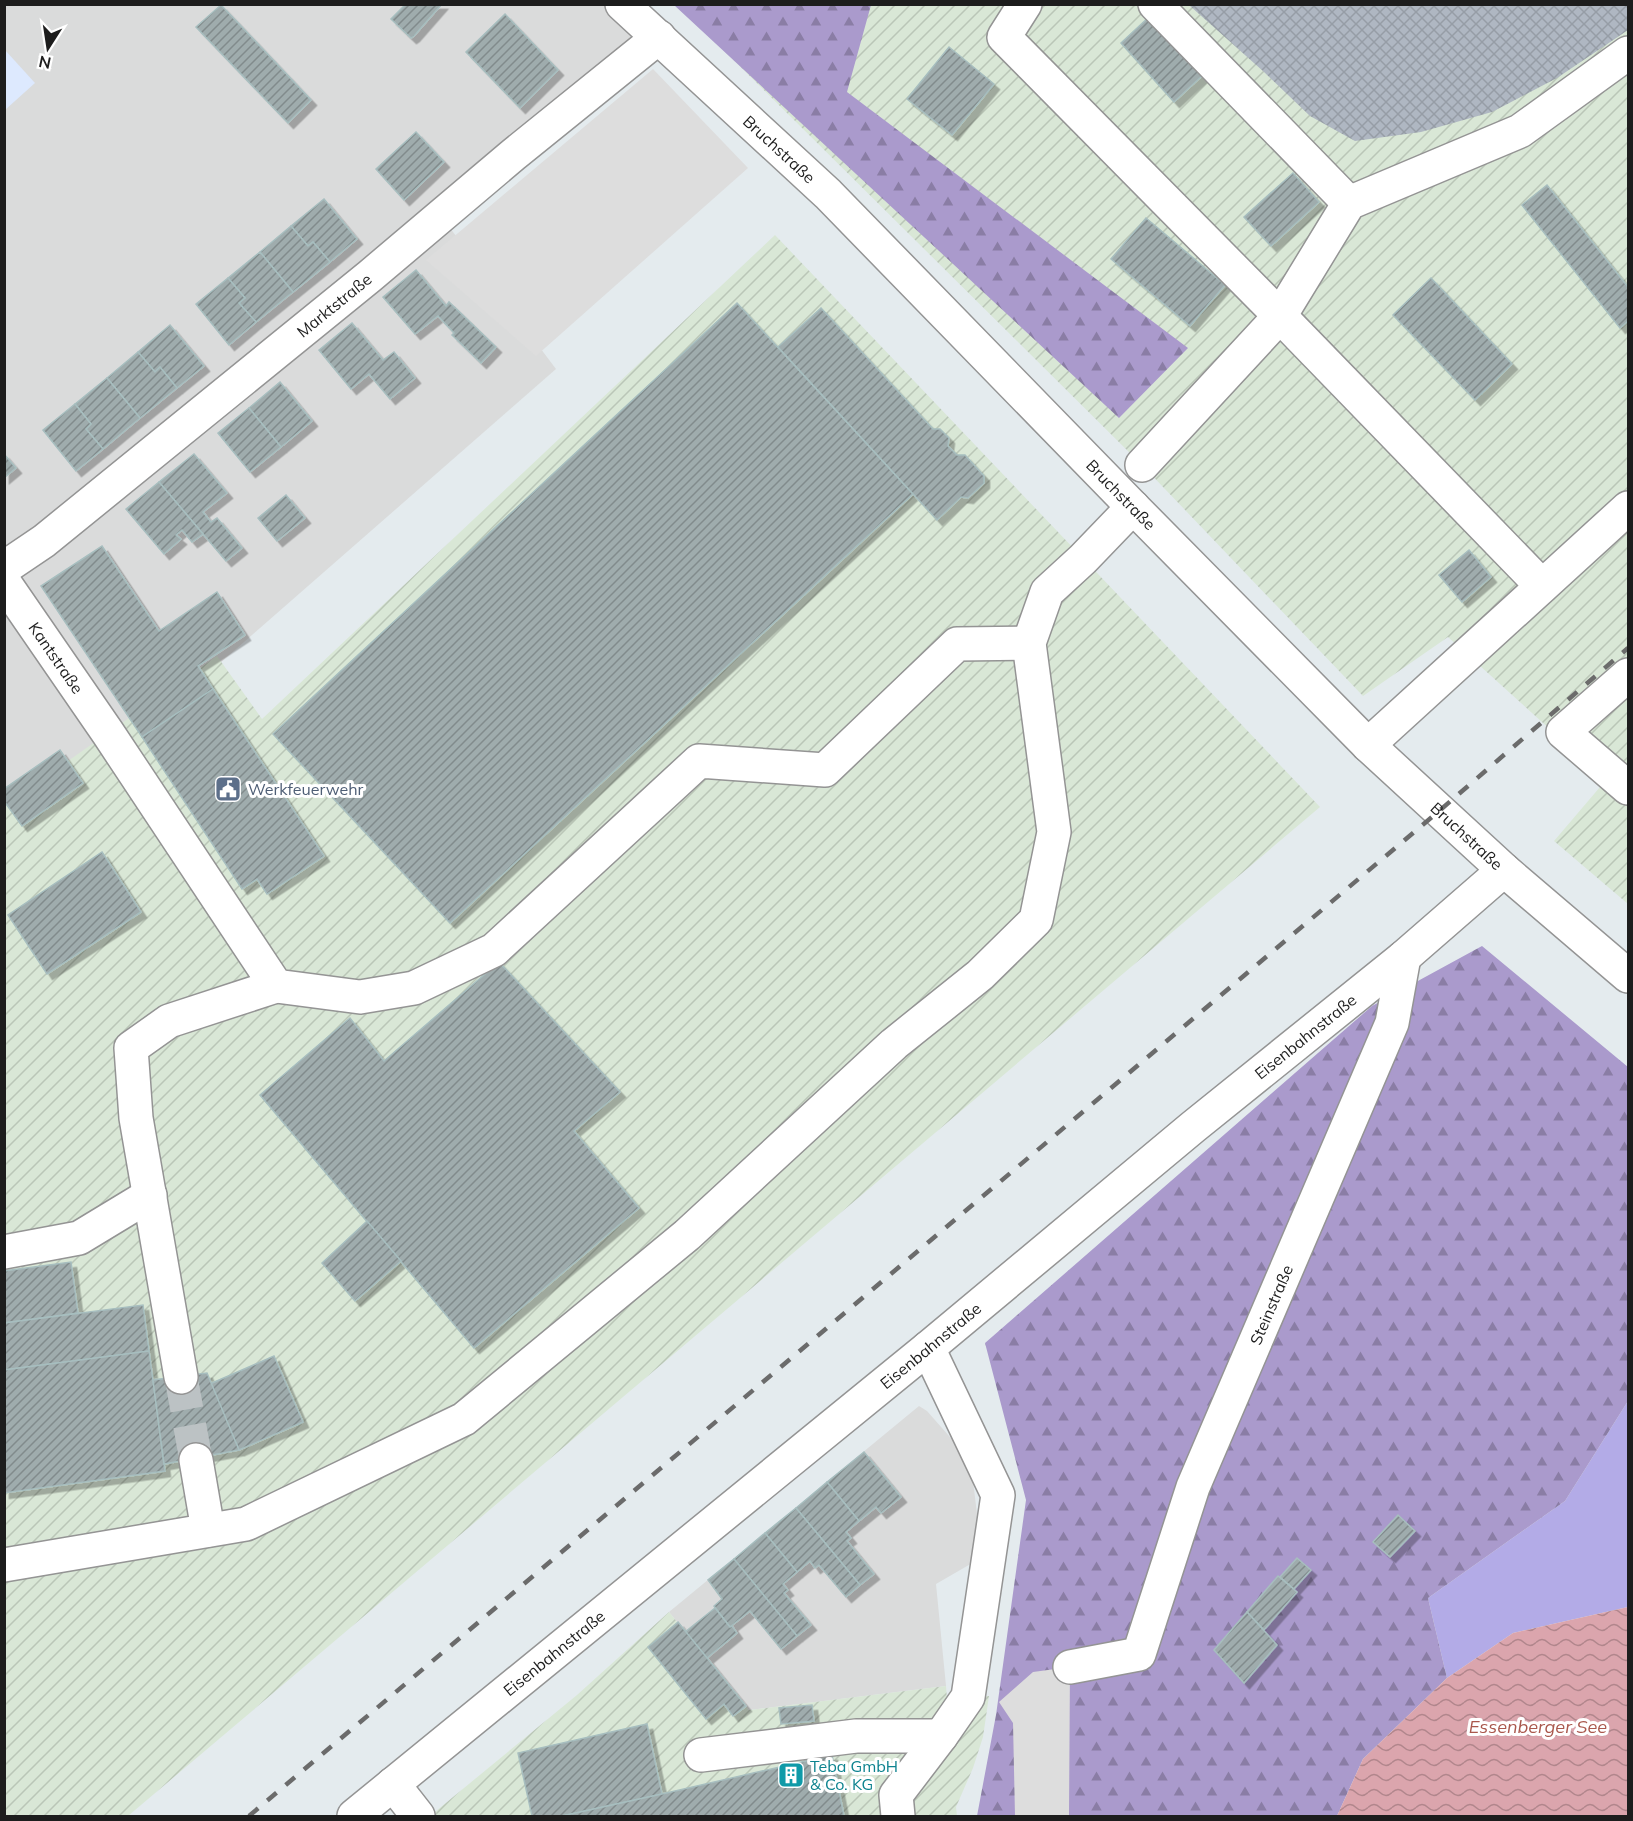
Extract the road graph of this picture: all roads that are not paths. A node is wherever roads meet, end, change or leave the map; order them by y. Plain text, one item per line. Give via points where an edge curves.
1 (622, 4) edge
2 (1025, 4) edge
3 (1155, 4) edge
4 (659, 37) junction
5 (1628, 55) edge
6 (1349, 203) junction
7 (1280, 316) junction
8 (1142, 465) dead end
9 (1133, 507) junction
10 (1629, 508) edge
11 (4, 568) edge
12 (4, 582) edge
13 (1542, 586) junction
14 (1029, 643) junction
15 (1629, 675) edge
16 (1368, 745) junction
17 (1629, 788) edge
18 (1504, 870) junction
19 (1404, 957) junction
20 (1629, 976) edge
21 (276, 986) junction
22 (150, 1195) junction
23 (4, 1252) edge
24 (928, 1348) junction
25 (181, 1377) tunnel mouth
26 (196, 1460) tunnel mouth
27 (208, 1530) junction
28 (4, 1565) edge
29 (1070, 1667) dead end
30 (941, 1736) junction
31 (701, 1755) dead end
32 (393, 1784) junction
33 (354, 1816) edge
34 (418, 1816) edge
35 (898, 1816) edge

1 - 4 street, Bruchstraße
2 - 7 street via 1004,38
3 - 6 street
4 - 9 street, Bruchstraße via 828,194
4 - 11 street, Marktstraße via 44,542
5 - 6 street via 1520,131
6 - 7 street
7 - 8 street
7 - 13 street
9 - 14 street via 1047,592
9 - 16 street, Bruchstraße
10 - 13 street
12 - 21 street, Kantstraße
13 - 16 street
14 - 21 street via 957,644 825,770 699,761 494,950 414,988 360,997
14 - 27 street via 1054,832 1036,920 980,975 885,1052 687,1235 464,1419 246,1524
15 - 17 street via 1563,732
16 - 18 street, Bruchstraße
18 - 19 street, Eisenbahnstraße
18 - 20 street, Bruchstraße
19 - 24 street, Eisenbahnstraße
19 - 29 street, Steinstraße via 1392,1023 1193,1487 1139,1654
21 - 22 street via 169,1021 131,1048 136,1118
22 - 23 street via 79,1238
22 - 25 street
24 - 30 street via 998,1495 968,1697
24 - 32 street, Eisenbahnstraße
26 - 27 street
27 - 28 street
30 - 31 street via 856,1736
30 - 35 street via 896,1796
32 - 33 street, Eisenbahnstraße
32 - 34 street

